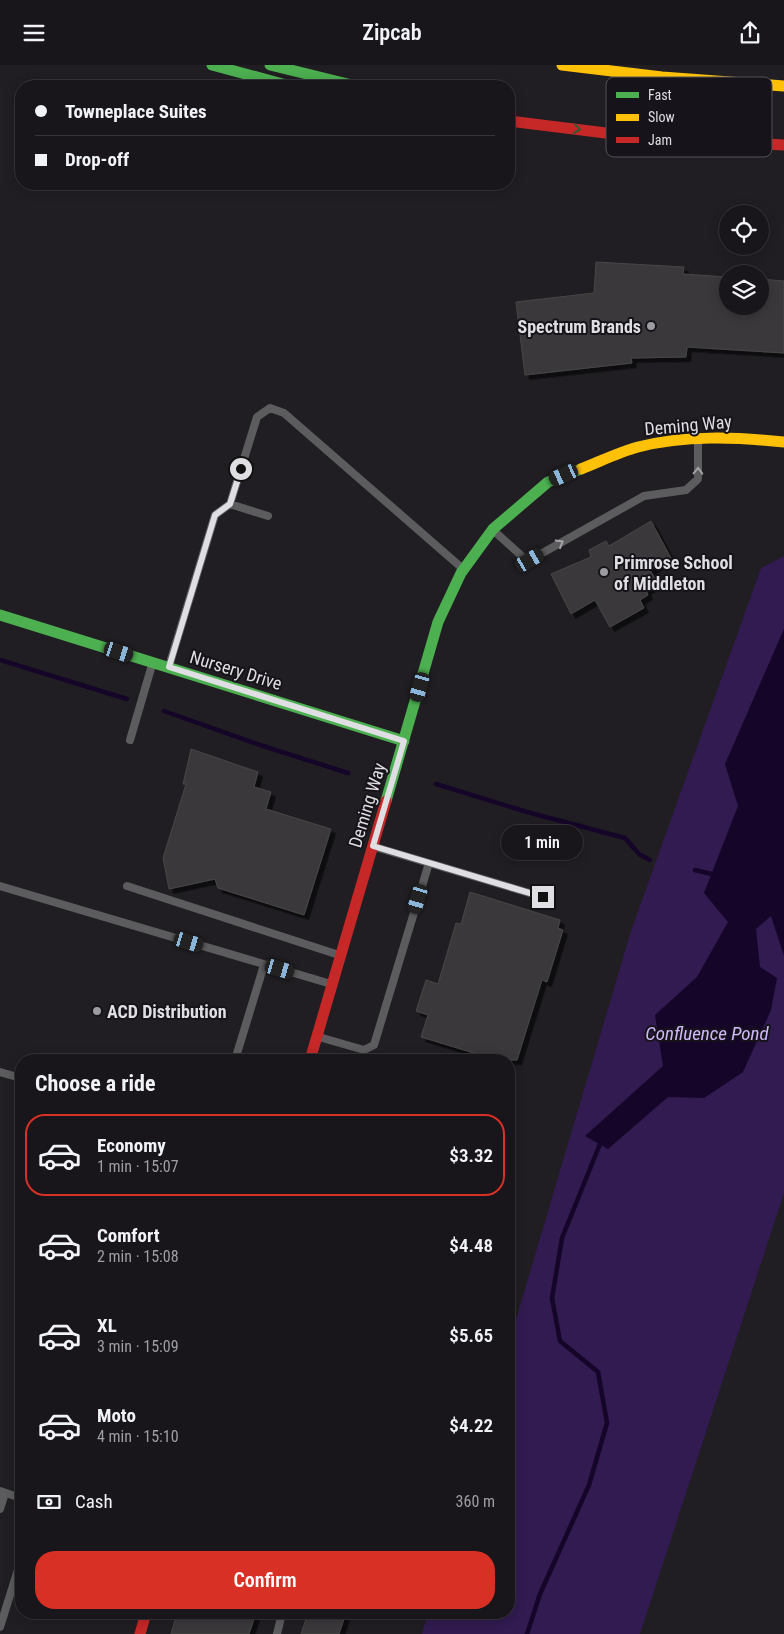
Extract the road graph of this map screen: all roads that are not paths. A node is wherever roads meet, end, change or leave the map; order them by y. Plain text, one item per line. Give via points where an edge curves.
1 (212, 65) edge
2 (270, 65) edge
3 (562, 65) edge
4 (662, 77) edge
5 (269, 80) edge
6 (331, 80) edge
7 (515, 121) edge
8 (606, 133) edge
9 (698, 438) junction
10 (784, 442) edge
11 (230, 504) junction
12 (268, 516) dead end
13 (493, 529) junction
14 (464, 569) junction
15 (0, 615) edge
16 (153, 663) junction
17 (169, 667) junction
18 (130, 740) dead end
19 (404, 741) junction
20 (373, 846) junction
21 (429, 863) junction
22 (0, 886) edge
23 (127, 886) dead end
24 (543, 897) dead end
25 (341, 956) junction
26 (264, 965) junction
27 (332, 985) junction
28 (317, 1036) junction
29 (238, 1054) edge
30 (312, 1054) edge
31 (0, 1072) edge
32 (15, 1076) edge
33 (2, 1492) edge
34 (15, 1495) edge
35 (0, 1509) edge
36 (15, 1575) edge
37 (3, 1605) edge
38 (144, 1619) edge
39 (281, 1619) edge
40 (0, 1627) edge
41 (140, 1634) edge
42 (277, 1634) edge

1 - 5 main road
2 - 6 main road
3 - 4 main road
7 -> 8 main road
9 - 10 main road, Deming Way
9 - 13 main road, Deming Way via 638,447 548,483
13 -> 9 lane via 530,560 644,496 686,490 698,479
11 - 12 lane
11 - 14 lane via 257,417 263,410 277,409
11 - 17 lane via 215,515
13 - 14 main road, Deming Way
14 - 19 main road, Deming Way via 438,622
15 - 16 main road, Nursery Drive
16 - 17 main road, Nursery Drive
16 - 18 lane
17 - 19 main road, Nursery Drive
19 - 20 main road, Deming Way
20 - 21 lane
20 - 25 main road, Deming Way
21 - 24 lane
21 - 28 lane via 374,1045 364,1050
22 - 26 lane
23 - 25 lane
25 - 27 main road, Deming Way
26 - 27 lane
26 - 29 lane
27 - 28 main road, Deming Way
28 - 30 main road, Deming Way
31 - 32 lane
33 - 34 lane
33 - 35 lane
36 - 37 lane
37 - 40 lane
38 - 41 main road
39 - 42 lane

